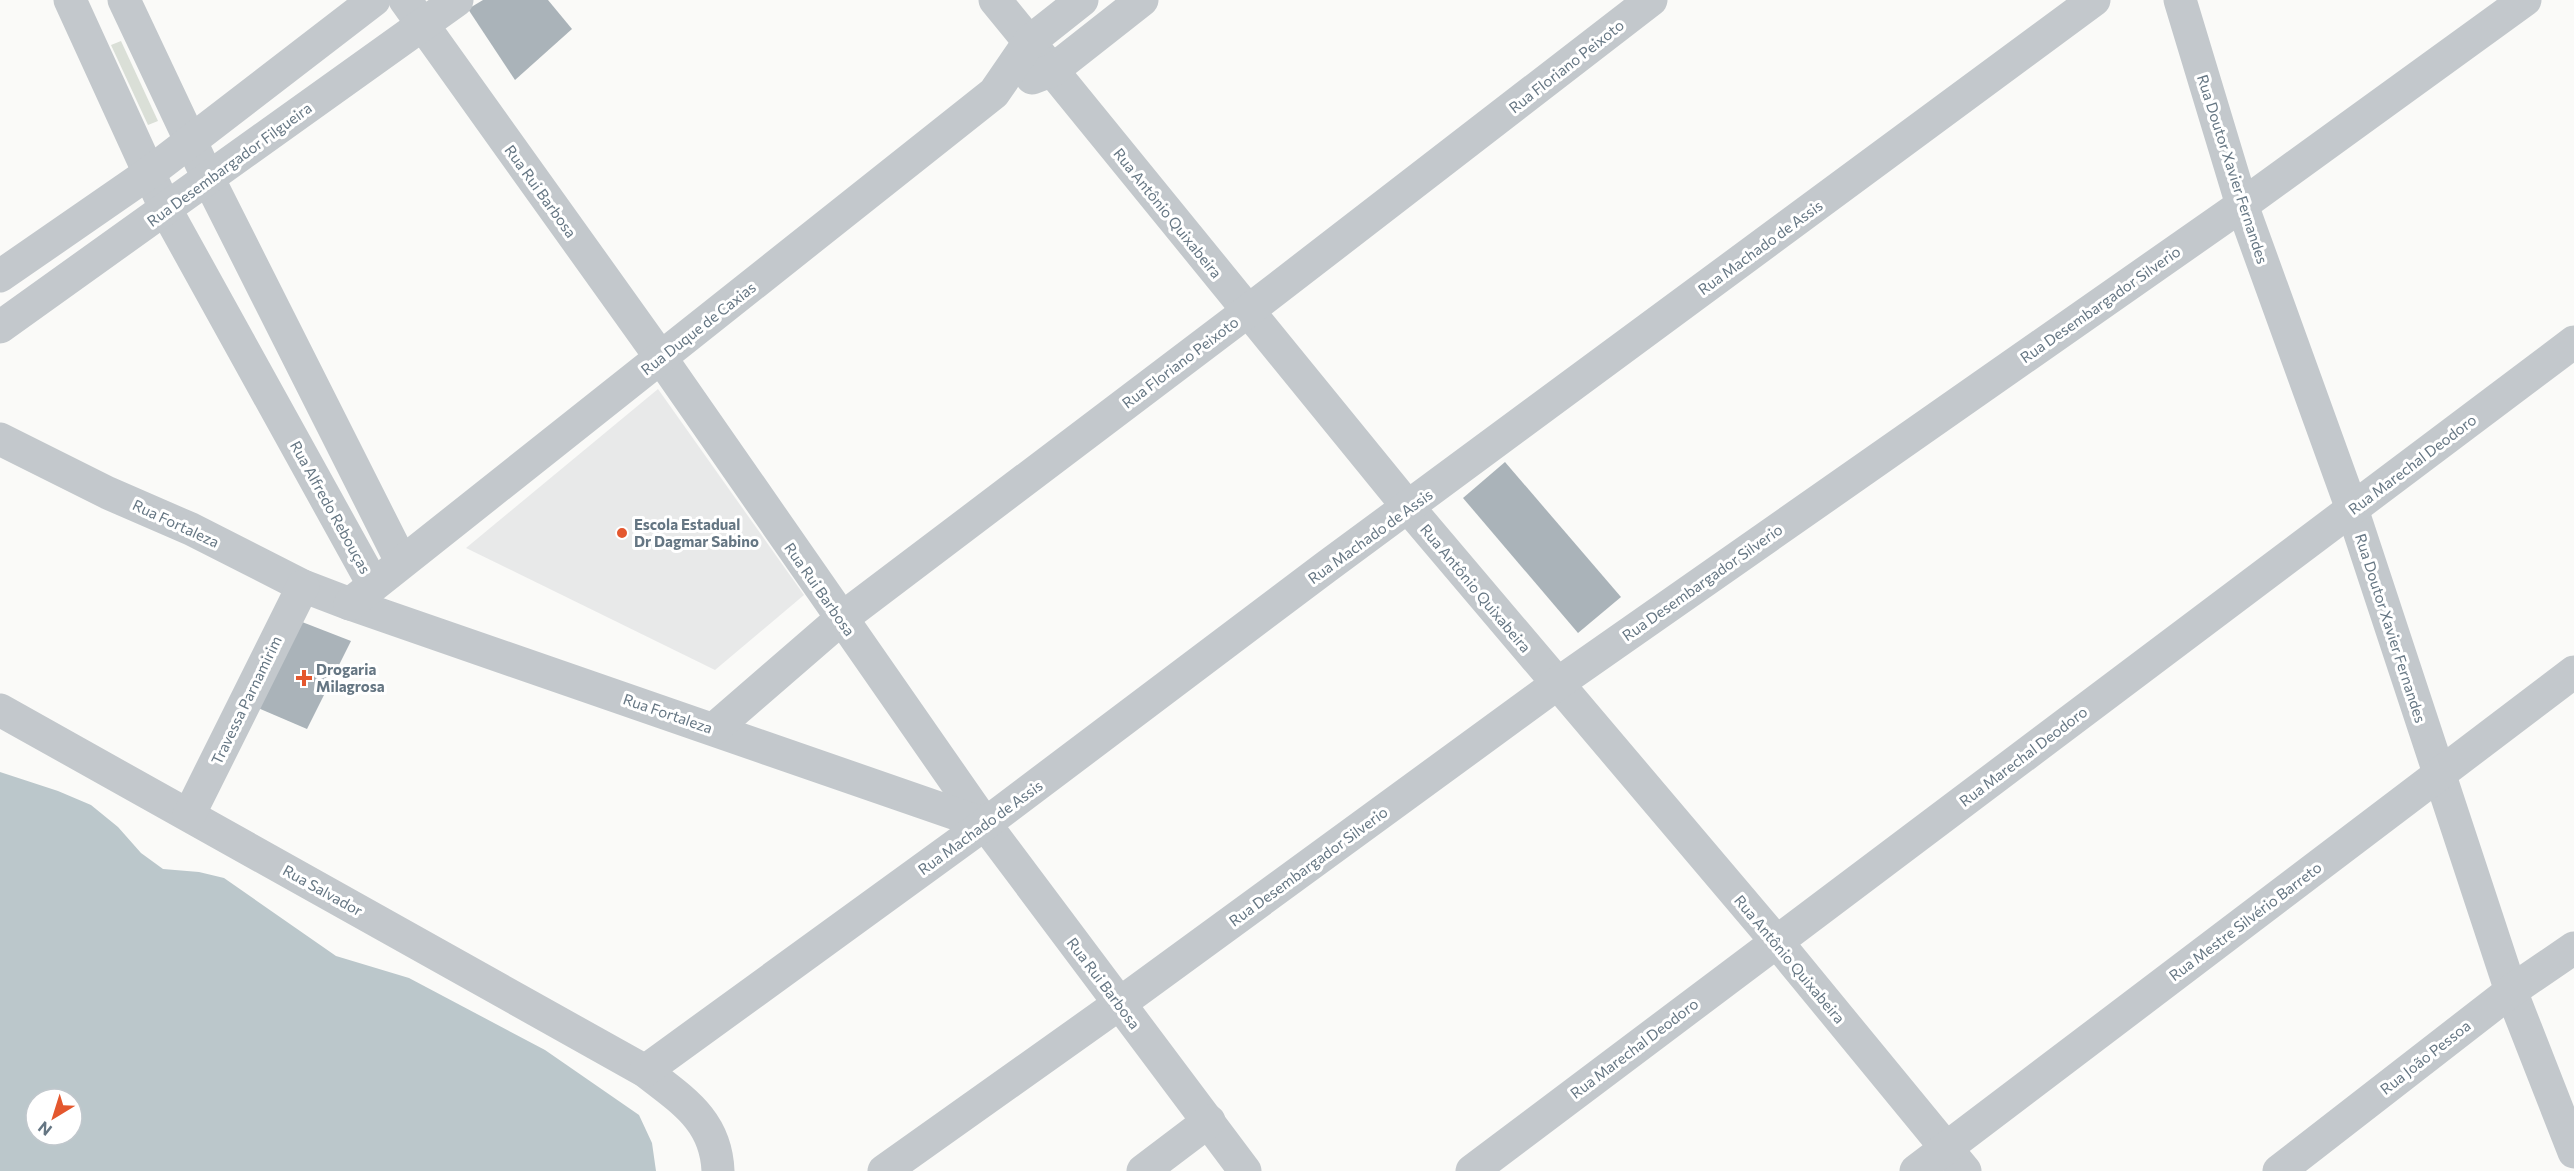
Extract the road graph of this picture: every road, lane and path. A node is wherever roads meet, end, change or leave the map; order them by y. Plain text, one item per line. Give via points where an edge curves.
1 (70, 0) edge
2 (124, 0) edge
3 (374, 0) edge
4 (457, 0) edge
5 (994, 0) edge
6 (1082, 0) edge
7 (1142, 0) edge
8 (1651, 0) edge
9 (2094, 0) edge
10 (2180, 0) edge
11 (2525, 0) edge
12 (414, 13) edge
13 (1029, 42) junction
14 (1053, 70) junction
15 (994, 93) junction
16 (190, 141) junction
17 (149, 173) junction
18 (208, 178) junction
19 (2242, 205) junction
20 (166, 210) junction
21 (0, 276) edge
22 (1248, 311) junction
23 (0, 327) edge
24 (2574, 342) edge
25 (661, 358) junction
26 (1, 439) edge
27 (1408, 507) junction
28 (2352, 509) junction
29 (401, 561) junction
30 (303, 586) junction
31 (362, 594) junction
32 (841, 619) junction
33 (2574, 672) edge
34 (1557, 684) junction
35 (0, 710) edge
36 (714, 729) junction
37 (2438, 773) junction
38 (189, 815) junction
39 (985, 824) junction
40 (1776, 941) junction
41 (2574, 948) edge
42 (2511, 991) junction
43 (1119, 1004) junction
44 (645, 1071) junction
45 (1209, 1121) junction
46 (2574, 1152) edge
47 (1956, 1160) edge
48 (718, 1171) edge
49 (884, 1171) edge
50 (1143, 1171) edge
51 (1245, 1171) edge
52 (1472, 1171) edge
53 (1916, 1171) edge
54 (2278, 1171) edge

1 - 17 street, Rua Alfredo Rebouças
2 - 16 street
3 - 16 street
4 - 12 street, Rua Desembargador Filgueira
5 - 13 street, Rua Antônio Quixabeira
6 - 13 street, Rua Duque de Caxias
7 - 14 street, Rua Duque de Caxias
8 - 22 street, Rua Floriano Peixoto
9 - 27 street, Rua Machado de Assis
10 - 19 street, Rua Doutor Xavier Fernandes
11 - 19 street, Rua Desembargador Silverio
12 - 18 street, Rua Desembargador Filgueira
12 - 25 street, Rua Rui Barbosa
13 - 14 street, Rua Antônio Quixabeira
13 - 15 street, Rua Duque de Caxias
14 - 15 street, Rua Duque de Caxias
14 - 22 street, Rua Antônio Quixabeira
15 - 25 street, Rua Duque de Caxias
16 - 17 street
16 - 18 street
17 - 20 street, Rua Alfredo Rebouças
17 - 21 street
18 - 20 street, Rua Desembargador Filgueira
18 - 29 street
19 - 28 street, Rua Doutor Xavier Fernandes
19 - 34 street, Rua Desembargador Silverio
20 - 23 street, Rua Desembargador Filgueira
20 - 31 street, Rua Alfredo Rebouças
22 - 27 street, Rua Antônio Quixabeira
22 - 32 street, Rua Floriano Peixoto
24 - 28 street, Rua Marechal Deodoro
25 - 29 street, Rua Duque de Caxias
25 - 32 street, Rua Rui Barbosa
26 - 30 street, Rua Fortaleza
27 - 34 street, Rua Antônio Quixabeira
27 - 39 street, Rua Machado de Assis
28 - 37 street, Rua Doutor Xavier Fernandes
28 - 40 street, Rua Marechal Deodoro
29 - 31 street, Rua Alfredo Rebouças
30 - 31 street, Rua Fortaleza
30 - 38 street, Travessa Parnamirim
31 - 36 street, Rua Fortaleza
32 - 36 street, Rua Floriano Peixoto
32 - 39 street, Rua Rui Barbosa
33 - 37 street, Rua Mestre Silvério Barreto
34 - 40 street, Rua Antônio Quixabeira
34 - 43 street, Rua Desembargador Silverio
35 - 38 street, Rua Salvador
36 - 39 street, Rua Fortaleza
37 - 42 street, Rua Doutor Xavier Fernandes
37 - 47 street, Rua Mestre Silvério Barreto
38 - 44 street, Rua Salvador
39 - 43 street, Rua Rui Barbosa
39 - 44 street, Rua Machado de Assis
40 - 47 street, Rua Antônio Quixabeira
40 - 52 street, Rua Marechal Deodoro
41 - 42 street, Rua João Pessoa
42 - 46 street, Rua Doutor Xavier Fernandes
42 - 54 street, Rua João Pessoa
43 - 45 street, Rua Rui Barbosa
43 - 49 street, Rua Desembargador Silverio
44 - 48 street, Rua Salvador via 695,1110 711,1134 718,1154
45 - 50 street
45 - 51 street, Rua Rui Barbosa
47 - 53 street, Rua Mestre Silvério Barreto

